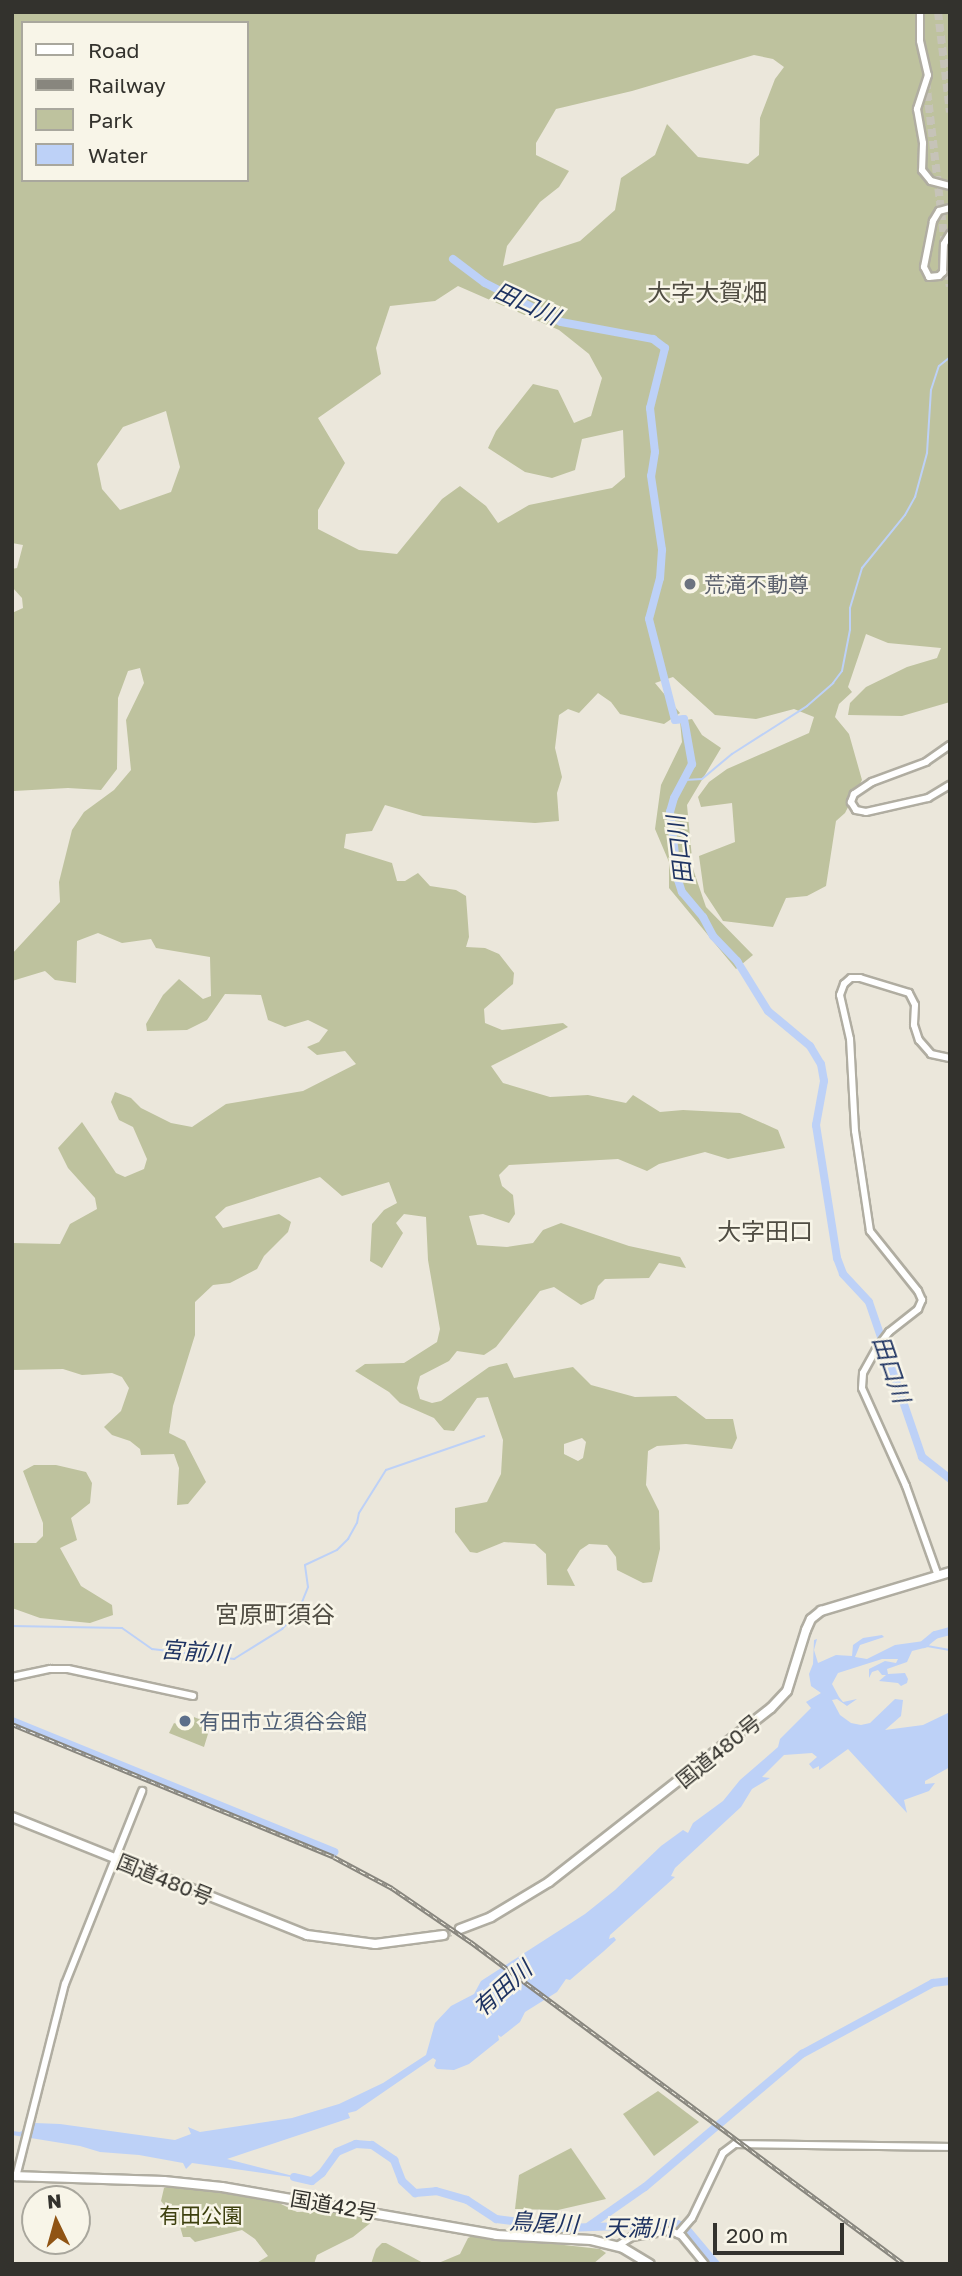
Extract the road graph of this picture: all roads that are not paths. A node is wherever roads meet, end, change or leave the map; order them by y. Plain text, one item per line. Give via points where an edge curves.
1 (920, 12) edge
2 (950, 186) edge
3 (950, 208) edge
4 (950, 234) edge
5 (950, 745) edge
6 (950, 785) edge
7 (950, 1058) edge
8 (950, 1572) edge
9 (938, 1576) junction
10 (12, 1677) edge
11 (193, 1696) dead end
12 (142, 1791) dead end
13 (12, 1817) edge
14 (115, 1859) junction
15 (460, 1929) tunnel mouth
16 (443, 1935) tunnel mouth
17 (950, 2147) edge
18 (15, 2173) edge
19 (678, 2234) junction
20 (617, 2246) junction
21 (650, 2264) edge
22 (705, 2264) edge

1 - 2 street via 920,41 928,71 916,109 923,143 922,170 931,181
3 - 4 street via 939,211 933,221 924,270 929,276 943,272 944,244
5 - 6 street via 926,762 876,779 854,794 851,802 856,810 866,812 929,798
7 - 9 street via 931,1054 919,1040 909,993 860,978 844,984 840,995 849,1035 855,1131 870,1231 922,1297 918,1309 880,1343 864,1372 862,1388 906,1486
8 - 9 highway, 国道480号
9 - 15 highway, 国道480号 via 821,1611 806,1630 787,1691 771,1708 549,1882 491,1917
10 - 11 street via 68,1670
12 - 14 street
13 - 14 highway, 国道480号
14 - 16 highway, 国道480号 via 307,1935 375,1944
14 - 18 street via 63,1991
17 - 19 street via 735,2144 723,2153 690,2222
18 - 20 highway, 国道42号 via 205,2185 495,2235 577,2238
19 - 20 street via 640,2235
19 - 22 street
20 - 21 highway, 国道42号

